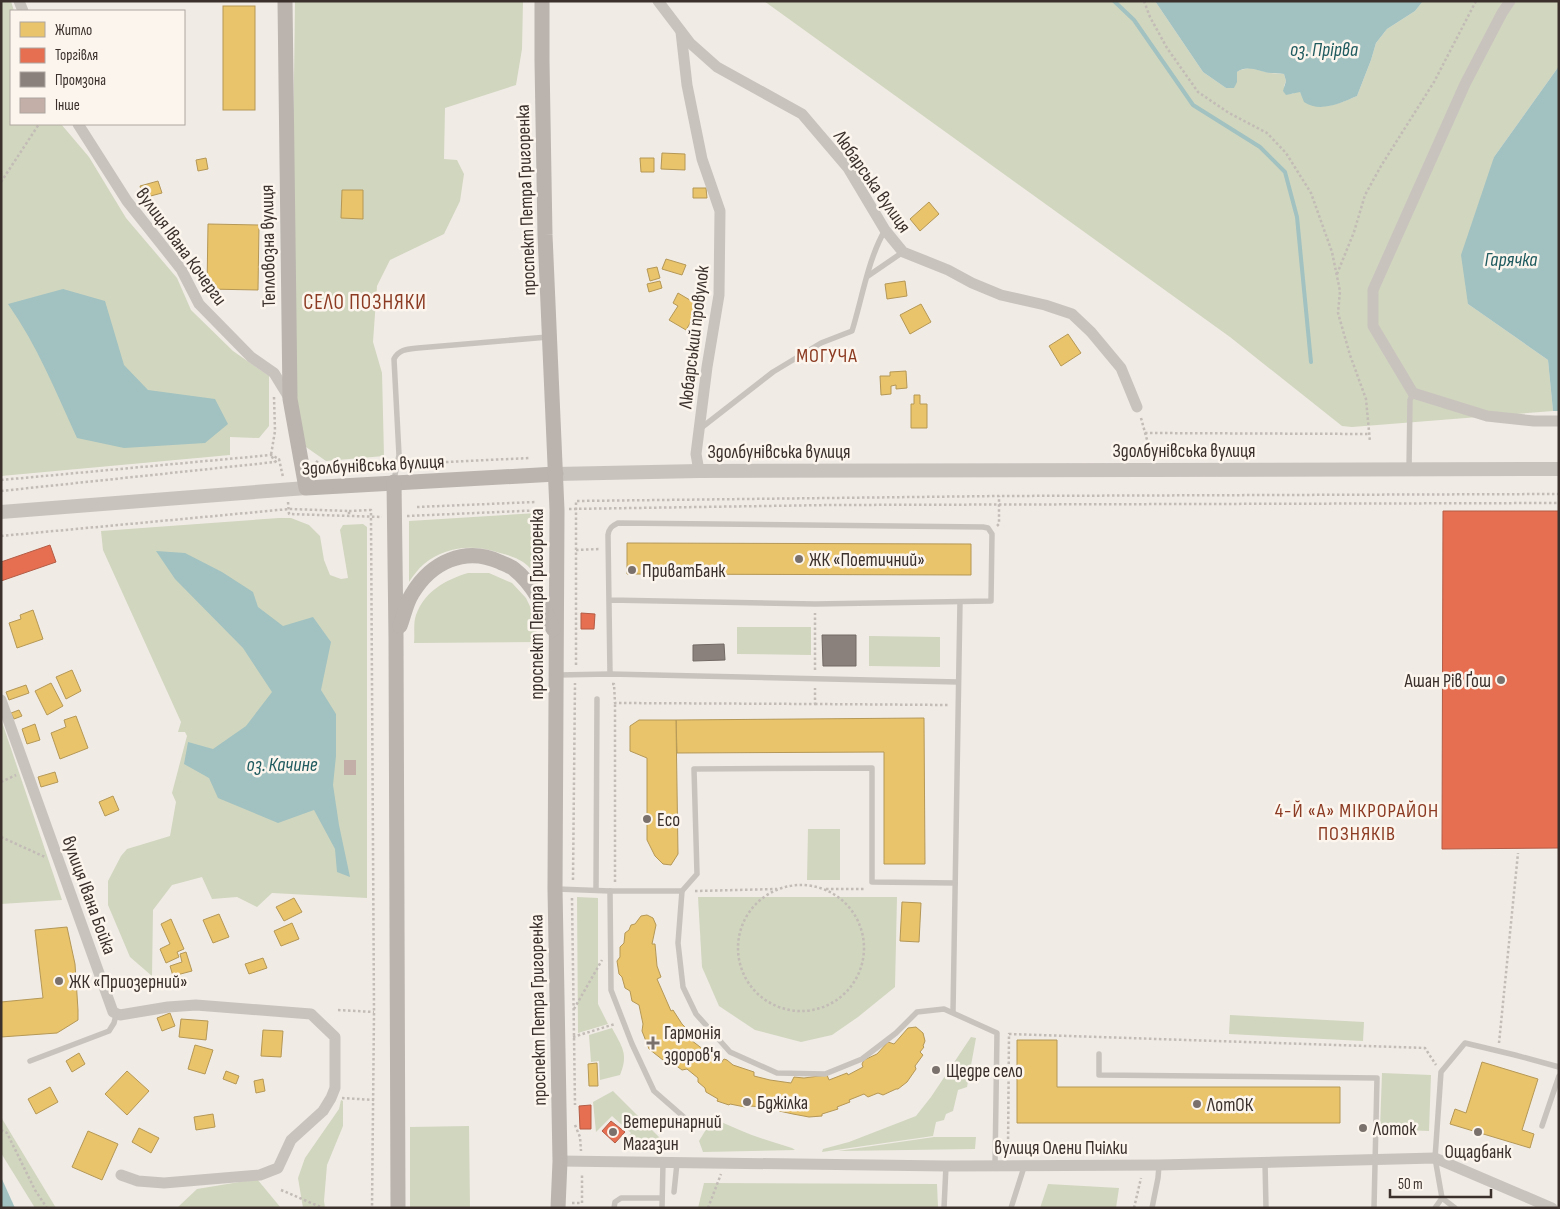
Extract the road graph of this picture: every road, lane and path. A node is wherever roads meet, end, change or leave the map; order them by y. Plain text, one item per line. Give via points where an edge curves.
1 (285, 1) edge
2 (542, 1) edge
3 (658, 1) edge
4 (1144, 1) edge
5 (1476, 1) edge
6 (1510, 1) edge
7 (681, 32) junction
8 (39, 125) edge
9 (79, 125) edge
10 (1, 182) edge
11 (885, 230) junction
12 (903, 252) junction
13 (1337, 275) junction
14 (868, 276) junction
15 (549, 337) junction
16 (274, 373) junction
17 (1413, 393) junction
18 (290, 399) junction
19 (1137, 407) joint
20 (1559, 421) edge
21 (699, 429) junction
22 (1146, 434) junction
23 (1369, 434) junction
24 (1370, 442) dead end
25 (1150, 447) dead end
26 (271, 455) junction
27 (313, 456) dead end
28 (529, 458) dead end
29 (279, 459) junction
30 (274, 462) junction
31 (397, 464) junction
32 (1409, 469) junction
33 (1559, 469) edge
34 (699, 471) junction
35 (556, 474) junction
36 (1, 480) edge
37 (394, 482) junction
38 (306, 488) junction
39 (285, 490) junction
40 (1, 491) edge
41 (1559, 494) edge
42 (1000, 496) junction
43 (536, 502) dead end
44 (1559, 503) edge
45 (1000, 505) junction
46 (416, 507) dead end
47 (289, 509) junction
48 (576, 509) junction
49 (557, 510) junction
50 (349, 511) junction
51 (1, 512) edge
52 (395, 516) junction
53 (349, 517) junction
54 (371, 518) junction
55 (991, 531) junction
56 (1, 536) edge
57 (609, 549) junction
58 (576, 550) junction
59 (609, 600) junction
60 (960, 602) junction
61 (815, 604) junction
62 (556, 635) junction
63 (396, 637) junction
64 (610, 674) junction
65 (556, 675) junction
66 (576, 675) junction
67 (815, 679) junction
68 (958, 682) junction
69 (605, 684) dead end
70 (597, 699) dead end
71 (1, 700) edge
72 (615, 703) junction
73 (815, 704) junction
74 (958, 705) junction
75 (26, 771) junction
76 (1, 777) edge
77 (8, 779) junction
78 (1, 782) edge
79 (1, 837) edge
80 (1518, 853) dead end
81 (60, 864) junction
82 (955, 883) junction
83 (556, 889) junction
84 (572, 889) junction
85 (779, 889) junction
86 (596, 890) junction
87 (612, 891) junction
88 (682, 891) junction
89 (610, 944) junction
90 (338, 1010) dead end
91 (573, 1011) junction
92 (374, 1012) junction
93 (953, 1012) junction
94 (116, 1015) junction
95 (623, 1022) junction
96 (574, 1037) junction
97 (1498, 1051) junction
98 (1100, 1054) dead end
99 (30, 1060) dead end
100 (1559, 1068) edge
101 (1441, 1072) junction
102 (1559, 1076) edge
103 (350, 1099) dead end
104 (374, 1100) junction
105 (575, 1110) dead end
106 (575, 1119) dead end
107 (693, 1125) dead end
108 (1542, 1126) dead end
109 (1, 1130) edge
110 (1008, 1149) dead end
111 (1374, 1158) junction
112 (1435, 1158) junction
113 (560, 1161) junction
114 (582, 1162) junction
115 (1265, 1162) junction
116 (663, 1163) junction
117 (677, 1163) junction
118 (726, 1163) junction
119 (1025, 1164) junction
120 (995, 1165) junction
121 (1159, 1165) junction
122 (946, 1166) junction
123 (121, 1175) dead end
124 (1141, 1178) dead end
125 (281, 1190) dead end
126 (674, 1192) dead end
127 (662, 1198) junction
128 (1442, 1198) junction
129 (558, 1205) edge
130 (47, 1208) edge
131 (323, 1208) edge
132 (372, 1208) edge
133 (398, 1208) edge
134 (614, 1208) edge
135 (662, 1208) edge
136 (708, 1208) edge
137 (944, 1208) edge
138 (1011, 1208) edge
139 (1134, 1208) edge
140 (1152, 1208) edge
141 (1266, 1208) edge
142 (1374, 1208) edge
143 (1435, 1208) edge
144 (1455, 1208) edge
145 (1552, 1208) edge

1 - 18 main road, Тепловозна вулиця
2 - 15 main road, проспект Петра Григоренка
3 - 7 street, Любарська вулиця
4 - 13 path via 1167,48 1198,92 1267,133 1286,154 1311,193
5 - 13 path via 1434,82 1365,195
6 - 17 street via 1465,84 1373,290 1373,326
7 - 11 street, Любарська вулиця via 717,67 802,114 848,168
7 - 21 street, Любарський провулок via 687,85 702,159 720,211 720,295 712,328
8 - 10 path
9 - 16 street, вулиця Івана Кочерги via 127,200 181,269 198,304 251,357
11 - 12 street, Любарська вулиця
11 - 14 lane
12 - 14 lane
12 - 19 street, Любарська вулиця via 1001,295 1072,314 1121,368
13 - 23 path via 1340,291 1338,313 1366,399
14 - 21 lane via 852,331 821,343 773,372
15 - 31 lane via 404,349 397,353 394,359
15 - 35 main road, проспект Петра Григоренка
16 - 18 street, вулиця Івана Кочерги
16 - 26 path via 275,431
17 - 20 street via 1486,416
17 - 32 lane via 1410,400
18 - 38 main road, Тепловозна вулиця
19 - 22 path
21 - 34 street, Любарський провулок via 696,454
22 - 23 path
22 - 25 path
23 - 24 path
26 - 29 path
26 - 30 path
26 - 36 path
27 - 31 path via 322,466 330,468
28 - 31 path
29 - 30 path
29 - 39 path
30 - 40 path
31 - 37 lane
32 - 33 street, Здолбунівська вулиця
32 - 34 street, Здолбунівська вулиця
34 - 35 street, Здолбунівська вулиця
35 - 37 main road, Здолбунівська вулиця
35 - 49 main road, проспект Петра Григоренка
37 - 38 main road, Здолбунівська вулиця
37 - 52 main road
38 - 39 street, Здолбунівська вулиця
39 - 47 path
39 - 51 street, Здолбунівська вулиця
41 - 42 path
42 - 45 path
42 - 48 path via 576,502
43 - 46 path
44 - 45 path
45 - 48 path
45 - 55 path via 999,524
47 - 50 path
47 - 53 path via 289,514
47 - 56 path
48 - 49 path
48 - 58 path
49 - 52 path
49 - 62 main road, проспект Петра Григоренка
50 - 53 path
50 - 54 path via 371,510
52 - 54 path
52 - 63 main road
53 - 54 path
54 - 92 path
55 - 57 lane via 982,527 618,523 609,530
55 - 60 lane via 991,601
57 - 58 path
57 - 59 lane
58 - 66 path
59 - 61 lane
59 - 64 lane
60 - 61 lane
60 - 68 lane
61 - 67 path
62 - 63 main road via 543,605 513,568 490,558 472,556 454,557 429,572 411,595
62 - 65 main road, проспект Петра Григоренка
63 - 133 main road
64 - 66 lane
64 - 67 lane
65 - 66 lane
65 - 83 main road, проспект Петра Григоренка
66 - 84 path
67 - 68 lane
67 - 73 path
68 - 74 lane
69 - 72 path via 614,684
70 - 86 lane
71 - 75 street, вулиця Івана Бойка
72 - 73 path
72 - 87 path
73 - 74 path
74 - 82 lane
75 - 77 path
75 - 81 street, вулиця Івана Бойка
76 - 77 path
77 - 78 path
79 - 81 path
80 - 97 path
81 - 94 street, вулиця Івана Бойка
82 - 88 lane via 872,882 872,768 694,769 697,874
82 - 93 lane
83 - 84 lane
83 - 113 main road, проспект Петра Григоренка
84 - 86 lane
84 - 91 path
85 - 85 path via 749,911 740,930 737,952 742,973 754,991 777,1007 813,1011 833,1004 850,991 861,972 865,951 863,930 853,911 838,896 824,889 801,884
85 - 88 path
86 - 87 lane
87 - 88 lane
87 - 89 lane
88 - 93 lane via 678,943 683,988 696,1014 730,1052 776,1073 824,1074 862,1059 917,1012 944,1009
89 - 91 path
89 - 95 lane via 611,990
90 - 92 path
91 - 96 path
92 - 104 path
93 - 120 lane via 997,1033
94 - 99 lane via 109,1031
94 - 123 street via 196,1004 311,1014 333,1034 336,1042 335,1088 331,1098 323,1111 291,1140 278,1168 260,1175 164,1183 138,1181
95 - 96 path
95 - 107 lane via 654,1091
96 - 105 path
97 - 100 lane
97 - 101 lane via 1465,1043
98 - 111 lane via 1098,1075 1378,1078
101 - 110 path via 1425,1048 1009,1034
101 - 112 lane
102 - 108 lane
103 - 104 path
104 - 132 path
106 - 114 path
109 - 130 path via 7,1133
111 - 112 street, вулиця Олени Пчілки
111 - 115 street, вулиця Олени Пчілки
111 - 142 lane
112 - 128 lane
112 - 145 street, вулиця Олени Пчілки
113 - 114 street, вулиця Олени Пчілки
113 - 129 main road, проспект Петра Григоренка
114 - 116 street, вулиця Олени Пчілки
114 - 129 path via 582,1203
115 - 121 street, вулиця Олени Пчілки
115 - 141 lane
116 - 117 street, вулиця Олени Пчілки
116 - 127 lane
117 - 118 street, вулиця Олени Пчілки
117 - 126 lane
118 - 122 street, вулиця Олени Пчілки
118 - 136 path
119 - 120 street, вулиця Олени Пчілки
119 - 121 street, вулиця Олени Пчілки
119 - 138 lane
120 - 122 street, вулиця Олени Пчілки
121 - 140 lane
122 - 137 lane
124 - 139 path
125 - 131 path
127 - 134 lane via 621,1198 615,1202
127 - 135 lane
128 - 143 lane
128 - 144 lane

